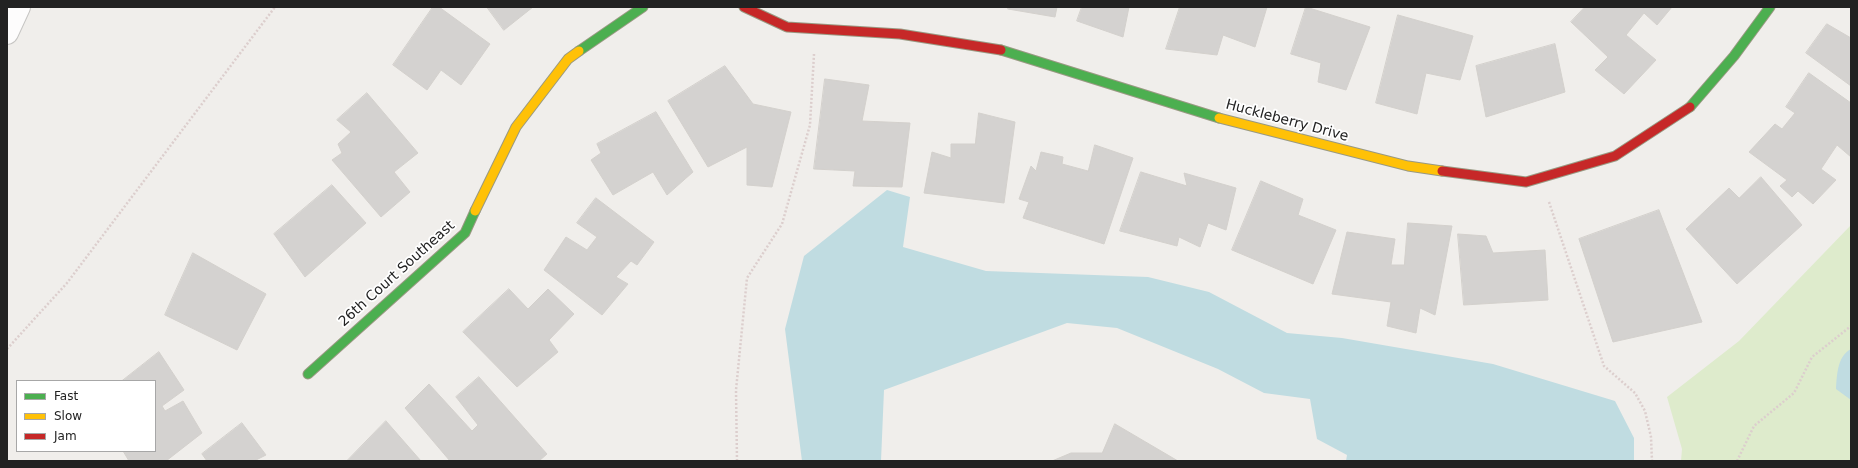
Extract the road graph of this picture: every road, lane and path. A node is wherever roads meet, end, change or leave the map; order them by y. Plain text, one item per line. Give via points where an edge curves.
1 (20, 7) edge
2 (275, 7) edge
3 (643, 7) edge
4 (744, 7) edge
5 (1770, 7) edge
6 (815, 29) junction
7 (7, 33) edge
8 (1541, 177) junction
9 (1851, 326) edge
10 (7, 349) edge
11 (308, 374) dead end
12 (737, 461) edge
13 (1652, 461) edge
14 (1737, 461) edge

1 - 7 street
2 - 10 path via 67,283
3 - 11 street, 26th Court Southeast via 568,59 516,127 465,233
4 - 6 street, Huckleberry Drive via 787,27
5 - 8 street, Huckleberry Drive via 1734,56 1692,106 1615,156
6 - 8 street, Huckleberry Drive via 900,34 995,48 1239,124 1408,166 1526,182
6 - 12 path via 810,125 782,224 747,278 736,390
8 - 13 path via 1604,366 1635,393 1645,411 1651,437
9 - 14 path via 1812,357 1794,393 1754,426

